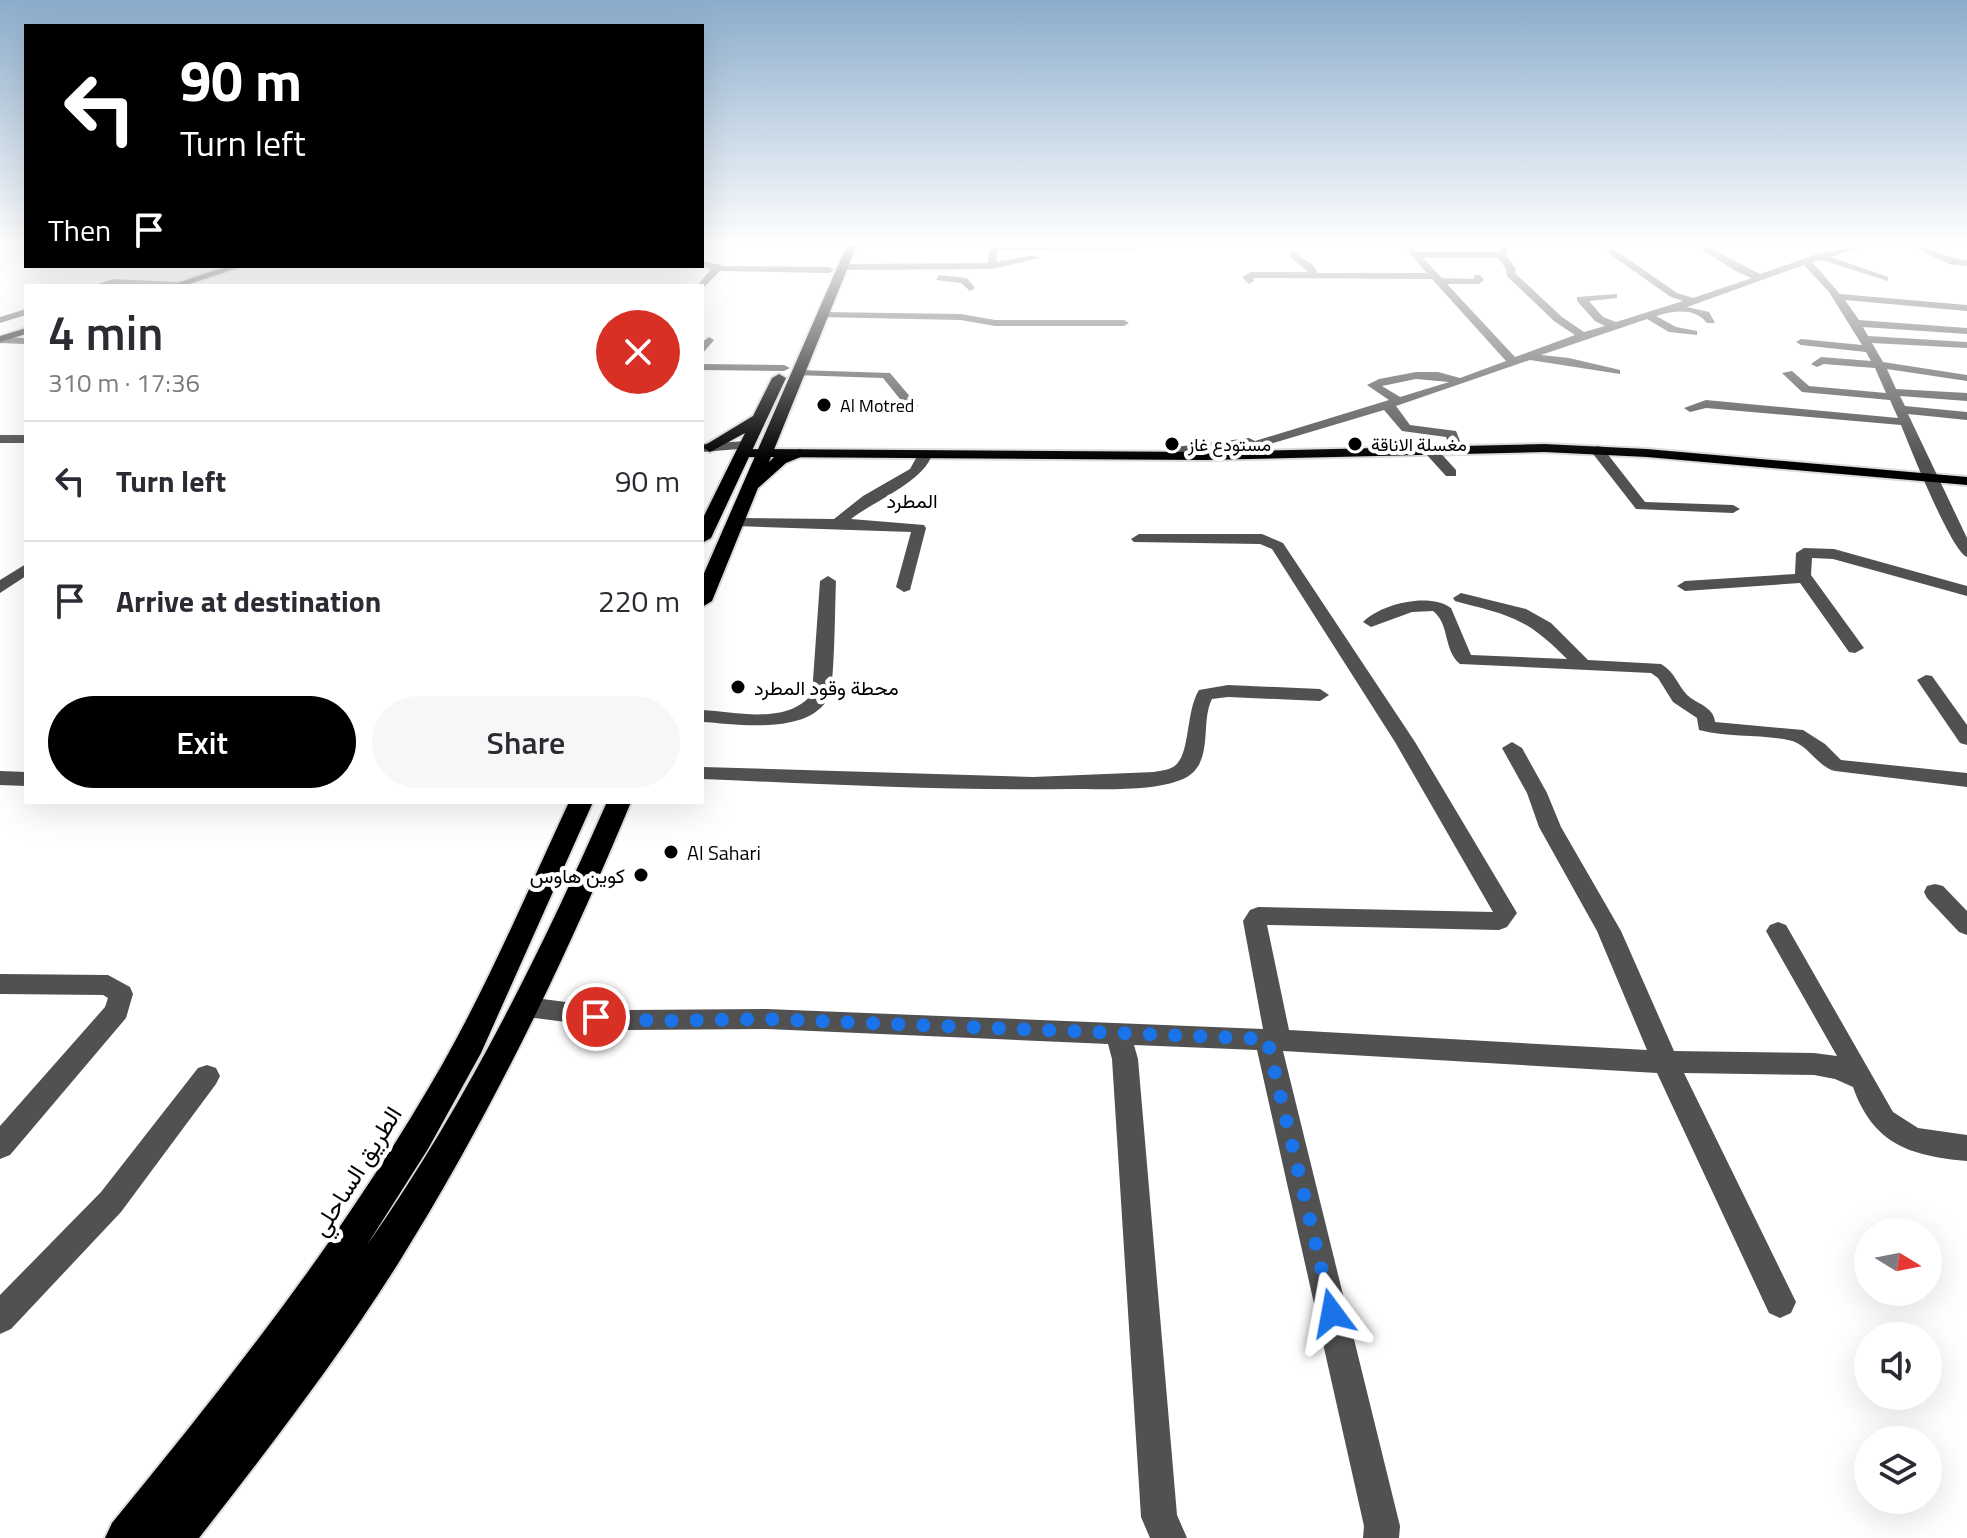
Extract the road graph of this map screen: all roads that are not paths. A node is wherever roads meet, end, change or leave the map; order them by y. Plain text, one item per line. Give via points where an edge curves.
1 (815, 317) edge
2 (822, 317) edge
3 (945, 317) edge
4 (1472, 317) edge
5 (1559, 317) edge
6 (1597, 317) edge
7 (1645, 317) edge
8 (1649, 317) edge
9 (1707, 317) edge
10 (1850, 317) edge
11 (1711, 321) dead end
12 (1124, 323) dead end
13 (1854, 323) junction
14 (1615, 326) junction
15 (1967, 331) edge
16 (24, 332) edge
17 (1693, 333) dead end
18 (1583, 336) junction
19 (0, 340) edge
20 (709, 340) dead end
21 (24, 341) edge
22 (1801, 342) dead end
23 (1866, 344) junction
24 (1967, 345) edge
25 (704, 348) edge
26 (1526, 357) junction
27 (1512, 361) junction
28 (1817, 364) dead end
29 (1876, 365) junction
30 (704, 367) edge
31 (791, 371) junction
32 (1616, 372) dead end
33 (1788, 373) dead end
34 (1967, 378) edge
35 (1458, 381) junction
36 (1967, 397) edge
37 (1895, 399) junction
38 (1398, 401) junction
39 (1384, 405) junction
40 (912, 406) dead end
41 (1690, 408) dead end
42 (1967, 416) edge
43 (758, 419) junction
44 (1905, 422) junction
45 (774, 426) junction
46 (0, 439) edge
47 (24, 439) edge
48 (1265, 441) junction
49 (1455, 446) junction
50 (706, 448) edge
51 (745, 449) junction
52 (764, 449) junction
53 (802, 450) junction
54 (1597, 450) junction
55 (1175, 451) junction
56 (1431, 451) junction
57 (1646, 451) junction
58 (1235, 453) junction
59 (925, 454) junction
60 (1451, 473) dead end
61 (732, 475) junction
62 (1930, 476) junction
63 (1967, 478) edge
64 (749, 487) junction
65 (1733, 509) dead end
66 (735, 522) junction
67 (837, 523) junction
68 (704, 534) edge
69 (1139, 539) dead end
70 (1967, 552) edge
71 (24, 570) edge
72 (1803, 575) junction
73 (828, 581) dead end
74 (1685, 586) dead end
75 (904, 587) dead end
76 (0, 588) edge
77 (1967, 591) edge
78 (704, 596) edge
79 (1461, 598) dead end
80 (1371, 622) dead end
81 (1855, 648) dead end
82 (1582, 664) junction
83 (1926, 680) dead end
84 (1320, 695) dead end
85 (704, 716) edge
86 (1967, 739) edge
87 (1512, 748) dead end
88 (704, 773) edge
89 (0, 778) edge
90 (24, 779) edge
91 (1967, 780) edge
92 (580, 804) edge
93 (618, 804) edge
94 (1935, 892) dead end
95 (1967, 926) edge
96 (1778, 931) dead end
97 (0, 984) edge
98 (527, 1007) junction
99 (1118, 1033) junction
100 (1273, 1040) junction
101 (1665, 1061) junction
102 (207, 1076) dead end
103 (1864, 1080) junction
104 (0, 1146) edge
105 (1967, 1148) edge
106 (1780, 1302) dead end
107 (0, 1318) edge
108 (127, 1538) edge
109 (172, 1538) edge
110 (1169, 1538) edge
111 (1381, 1538) edge

1 - 31 highway
2 - 31 highway
3 - 12 street via 995,323
4 - 27 street
5 - 18 street
6 - 14 street
7 - 14 street
8 - 17 street via 1673,330
9 - 11 street
10 - 13 street
13 - 15 street
13 - 23 street
14 - 18 street
16 - 19 main road
18 - 26 street
19 - 21 street
20 - 25 street
22 - 23 street
23 - 24 street
23 - 29 street
26 - 27 street
26 - 32 street
27 - 35 street
28 - 29 street via 1821,360
29 - 34 street
29 - 37 street
30 - 31 street
31 - 40 street via 886,375
31 - 43 highway
31 - 45 highway
33 - 37 street via 1806,389
35 - 38 street
35 - 38 street via 1431,375 1373,385
36 - 37 street
37 - 42 street
37 - 44 street
38 - 39 street
39 - 48 street
39 - 49 street via 1406,428 1451,434
41 - 44 street via 1706,404
43 - 50 highway
43 - 51 highway
44 - 62 street
45 - 52 highway
45 - 53 highway
46 - 47 street
48 - 55 street
48 - 58 street
49 - 57 main road via 1541,444
49 - 58 main road
50 - 51 street
50 - 61 highway
51 - 52 main road
51 - 61 highway
52 - 53 main road
52 - 64 highway
53 - 55 main road
53 - 59 main road
53 - 64 highway via 780,460
54 - 56 main road
54 - 57 main road
54 - 65 street via 1641,506
55 - 58 main road
56 - 58 main road
56 - 60 street
57 - 62 main road
58 - 59 main road
59 - 67 street via 915,472
61 - 68 highway
62 - 63 main road
62 - 70 street
64 - 66 highway
66 - 67 street
66 - 78 highway
67 - 75 street via 919,528
69 - 100 street via 1262,539 1278,546 1405,742 1505,913 1499,921 1258,916
71 - 76 street
72 - 74 street
72 - 77 street via 1804,553 1823,552
72 - 81 street
73 - 85 street via 821,695 813,706 781,718
79 - 82 street via 1520,613 1545,627
80 - 82 street via 1399,609 1432,606 1445,612 1466,660
82 - 91 street via 1658,669 1680,698 1706,716 1706,726 1796,734 1835,765
83 - 86 street
84 - 88 street via 1206,694 1199,705 1199,737 1189,759 1179,773 1154,780 1052,784
87 - 101 street via 1609,931
89 - 90 street
92 - 108 highway, الطريق الساحلي via 503,980 388,1183 300,1317
93 - 98 highway
94 - 95 street
96 - 103 street
97 - 104 street via 108,985 121,994 117,1011
98 - 99 street via 628,1020 767,1019
98 - 109 highway via 388,1247 279,1403
99 - 100 street
99 - 110 street via 1125,1059 1159,1517
100 - 101 street
100 - 111 street
101 - 103 street via 1814,1064
101 - 106 street
102 - 107 street via 111,1202
103 - 105 street via 1876,1111 1899,1133

